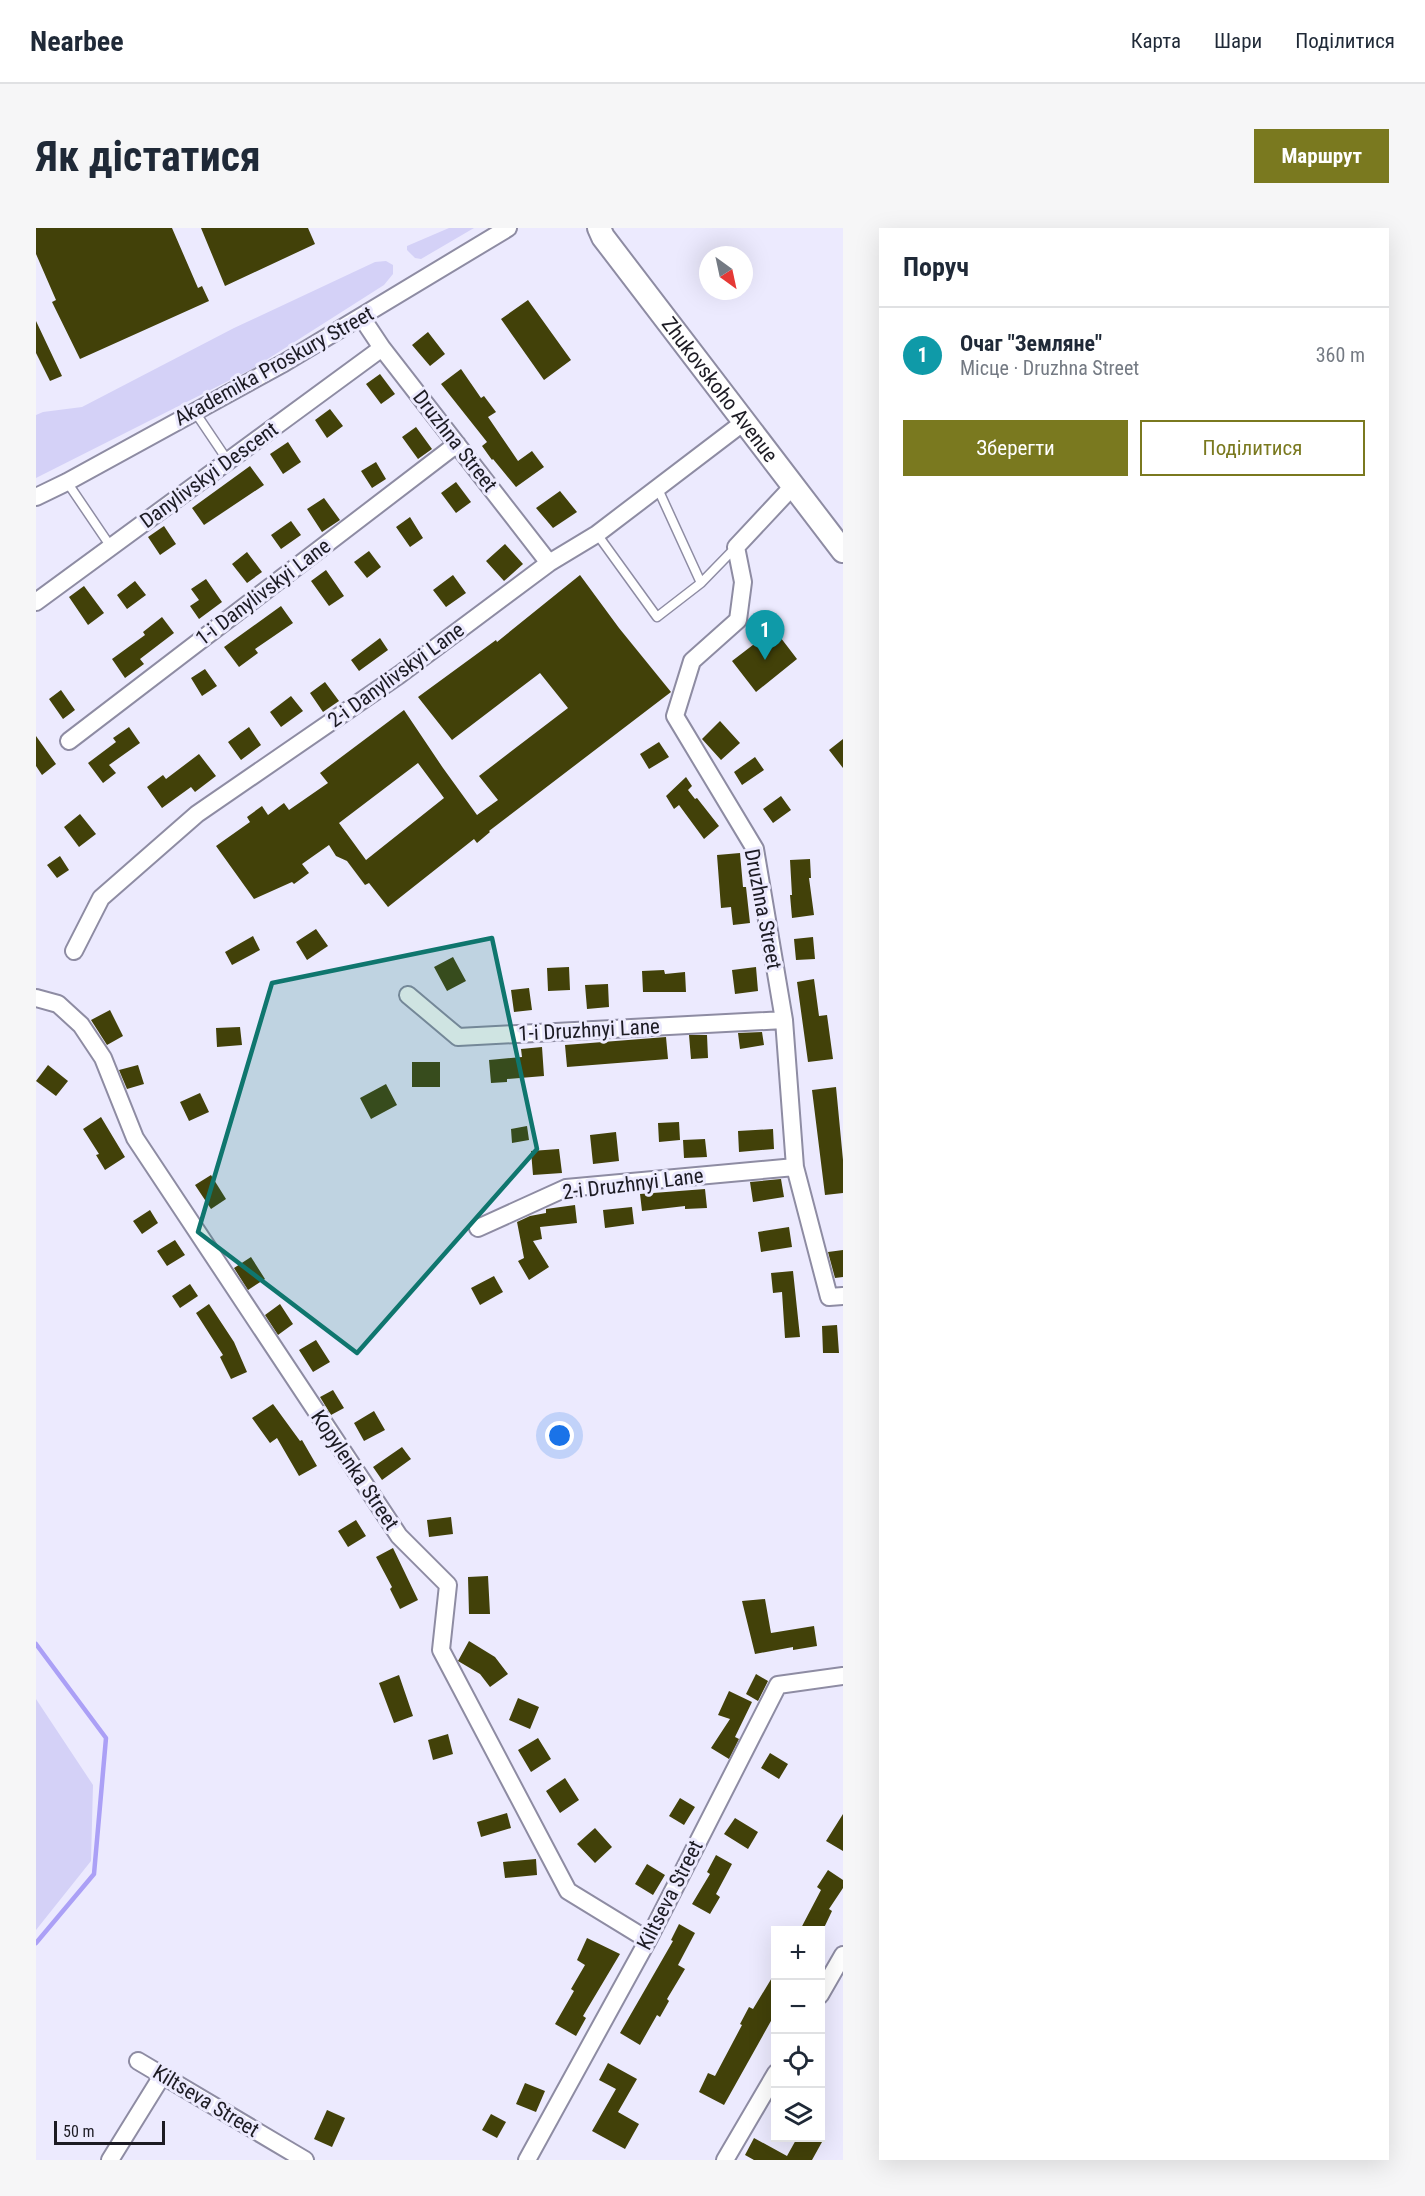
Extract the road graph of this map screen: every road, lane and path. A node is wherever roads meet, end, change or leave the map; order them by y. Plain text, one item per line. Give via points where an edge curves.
1 (508, 228) edge
2 (599, 228) edge
3 (362, 318) junction
4 (382, 348) junction
5 (194, 411) junction
6 (744, 422) junction
7 (457, 444) junction
8 (228, 461) junction
9 (67, 482) junction
10 (794, 485) junction
11 (658, 489) junction
12 (36, 497) edge
13 (597, 534) junction
14 (111, 547) junction
15 (736, 547) junction
16 (843, 551) edge
17 (549, 563) junction
18 (701, 583) junction
19 (36, 602) edge
20 (69, 741) dead end
21 (74, 951) dead end
22 (408, 995) dead end
23 (36, 998) edge
24 (784, 1020) junction
25 (795, 1167) junction
26 (478, 1228) dead end
27 (843, 1296) edge
28 (843, 1676) edge
29 (648, 1940) junction
30 (843, 1955) edge
31 (825, 1986) edge
32 (138, 2061) dead end
33 (162, 2076) junction
34 (771, 2082) edge
35 (110, 2160) edge
36 (305, 2160) edge
37 (527, 2160) edge
38 (725, 2160) edge

1 - 3 street, Akademika Proskury Street
2 - 6 street, Zhukovskoho Avenue
3 - 4 street, Druzhna Street
3 - 5 street, Akademika Proskury Street
4 - 7 street, Druzhna Street
4 - 8 street, Danylivskyi Descent
5 - 8 lane
5 - 9 street, Akademika Proskury Street
6 - 10 street, Zhukovskoho Avenue
6 - 11 street, 2-i Danylivskyi Lane
7 - 17 street, Druzhna Street
7 - 20 street, 1-i Danylivskyi Lane
8 - 14 street, Danylivskyi Descent
9 - 12 street, Akademika Proskury Street
9 - 14 lane
10 - 15 street
10 - 16 street, Zhukovskoho Avenue
11 - 13 street, 2-i Danylivskyi Lane
11 - 18 lane
13 - 17 street, 2-i Danylivskyi Lane
13 - 18 lane via 657,617
14 - 19 street, Danylivskyi Descent
15 - 18 lane
15 - 24 street, Druzhna Street via 743,582 738,620 692,661 675,716 755,849
17 - 21 street, 2-i Danylivskyi Lane via 399,675 197,814 101,897
22 - 24 street, 1-i Druzhnyi Lane via 458,1037
23 - 29 street, Kopylenka Street via 58,1004 81,1025 103,1058 135,1138 399,1536 448,1585 441,1650 568,1891
24 - 25 street, Druzhna Street
25 - 26 street, 2-i Druzhnyi Lane via 566,1188
25 - 27 street, Druzhna Street via 829,1297
28 - 29 street, Kiltseva Street via 778,1685
29 - 37 street, Kiltseva Street
30 - 31 street
32 - 33 street, Kiltseva Street
33 - 35 street
33 - 36 street, Kiltseva Street
34 - 38 street

